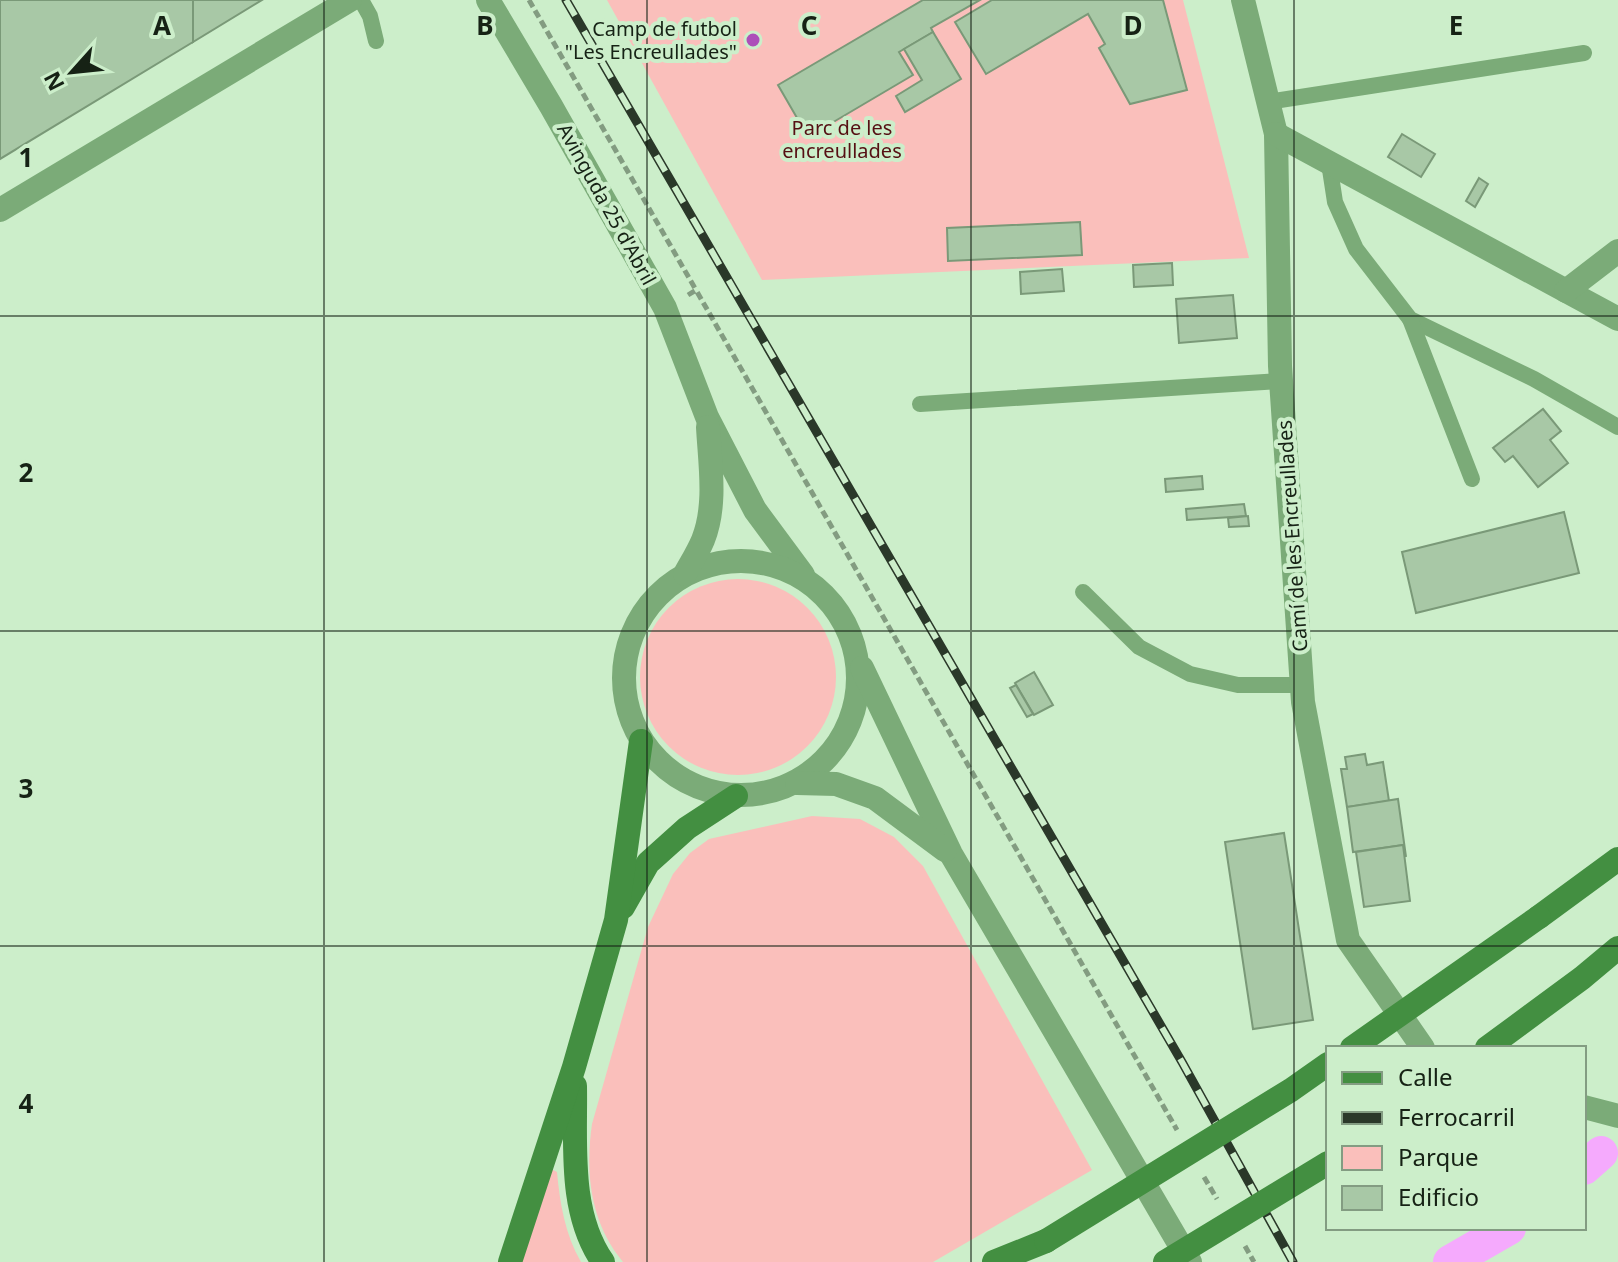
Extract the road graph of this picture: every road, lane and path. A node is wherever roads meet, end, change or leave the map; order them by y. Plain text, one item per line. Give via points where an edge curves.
1 (350, 0) edge
2 (361, 0) edge
3 (487, 0) edge
4 (529, 0) edge
5 (1243, 0) edge
6 (376, 41) dead end
7 (1584, 53) dead end
8 (1268, 102) junction
9 (1276, 134) junction
10 (1329, 163) junction
11 (0, 210) edge
12 (1618, 251) edge
13 (696, 290) junction
14 (1566, 291) junction
15 (665, 308) junction
16 (1410, 319) junction
17 (1618, 319) edge
18 (1281, 381) junction
19 (920, 404) dead end
20 (707, 417) junction
21 (1618, 427) edge
22 (1472, 479) dead end
23 (685, 574) junction
24 (805, 578) junction
25 (1083, 592) dead end
26 (858, 659) junction
27 (1302, 685) junction
28 (641, 741) junction
29 (797, 783) junction
30 (736, 796) junction
31 (951, 854) junction
32 (1618, 859) edge
33 (616, 920) junction
34 (1618, 948) edge
35 (1355, 1046) edge
36 (1422, 1046) edge
37 (1490, 1046) edge
38 (1326, 1065) edge
39 (574, 1067) junction
40 (1586, 1108) edge
41 (1618, 1116) edge
42 (1182, 1139) dead end
43 (1326, 1164) edge
44 (1198, 1166) dead end
45 (1222, 1207) dead end
46 (1238, 1235) dead end
47 (1046, 1241) junction
48 (510, 1262) edge
49 (603, 1262) edge
50 (994, 1262) edge
51 (1014, 1262) edge
52 (1165, 1262) edge
53 (1190, 1262) edge
54 (1254, 1262) edge

1 - 11 street
2 - 6 lane
3 - 15 street, Avinguda 25 d'Abril
4 - 13 path
5 - 8 street, Camí de les Encreullades
7 - 8 lane
8 - 9 street, Camí de les Encreullades
9 - 10 street
9 - 18 street, Camí de les Encreullades
10 - 14 street
10 - 16 lane via 1335,202 1356,249
12 - 14 street
13 - 15 path
13 - 42 path
14 - 17 street
15 - 20 street, Avinguda 25 d'Abril
16 - 21 lane
16 - 22 lane
18 - 19 lane
18 - 27 street, Camí de les Encreullades
20 - 23 street, Avinguda 25 d'Abril via 712,496 703,539
20 - 24 street, Avinguda 25 d'Abril via 755,510
23 - 24 street via 714,562 745,560 776,565
23 - 28 street via 655,597 633,629 624,667 627,705
24 - 26 street via 830,600 848,627
25 - 27 lane via 1139,647 1190,674 1238,685
26 - 29 street via 858,695 847,731 826,761
26 - 31 street
27 - 36 street, Camí de les Encreullades via 1348,940
28 - 30 street via 666,769 699,788
28 - 33 main road
29 - 30 street via 767,794
29 - 31 street via 836,784 875,798
30 - 33 main road via 687,828 648,863
31 - 53 street
32 - 35 main road, bridge
33 - 39 main road
34 - 37 main road
38 - 47 main road, bridge
39 - 48 main road
39 - 49 main road via 577,1181 586,1231
40 - 41 street
43 - 52 main road, bridge
44 - 45 path
46 - 54 path
47 - 50 main road
47 - 51 main road

